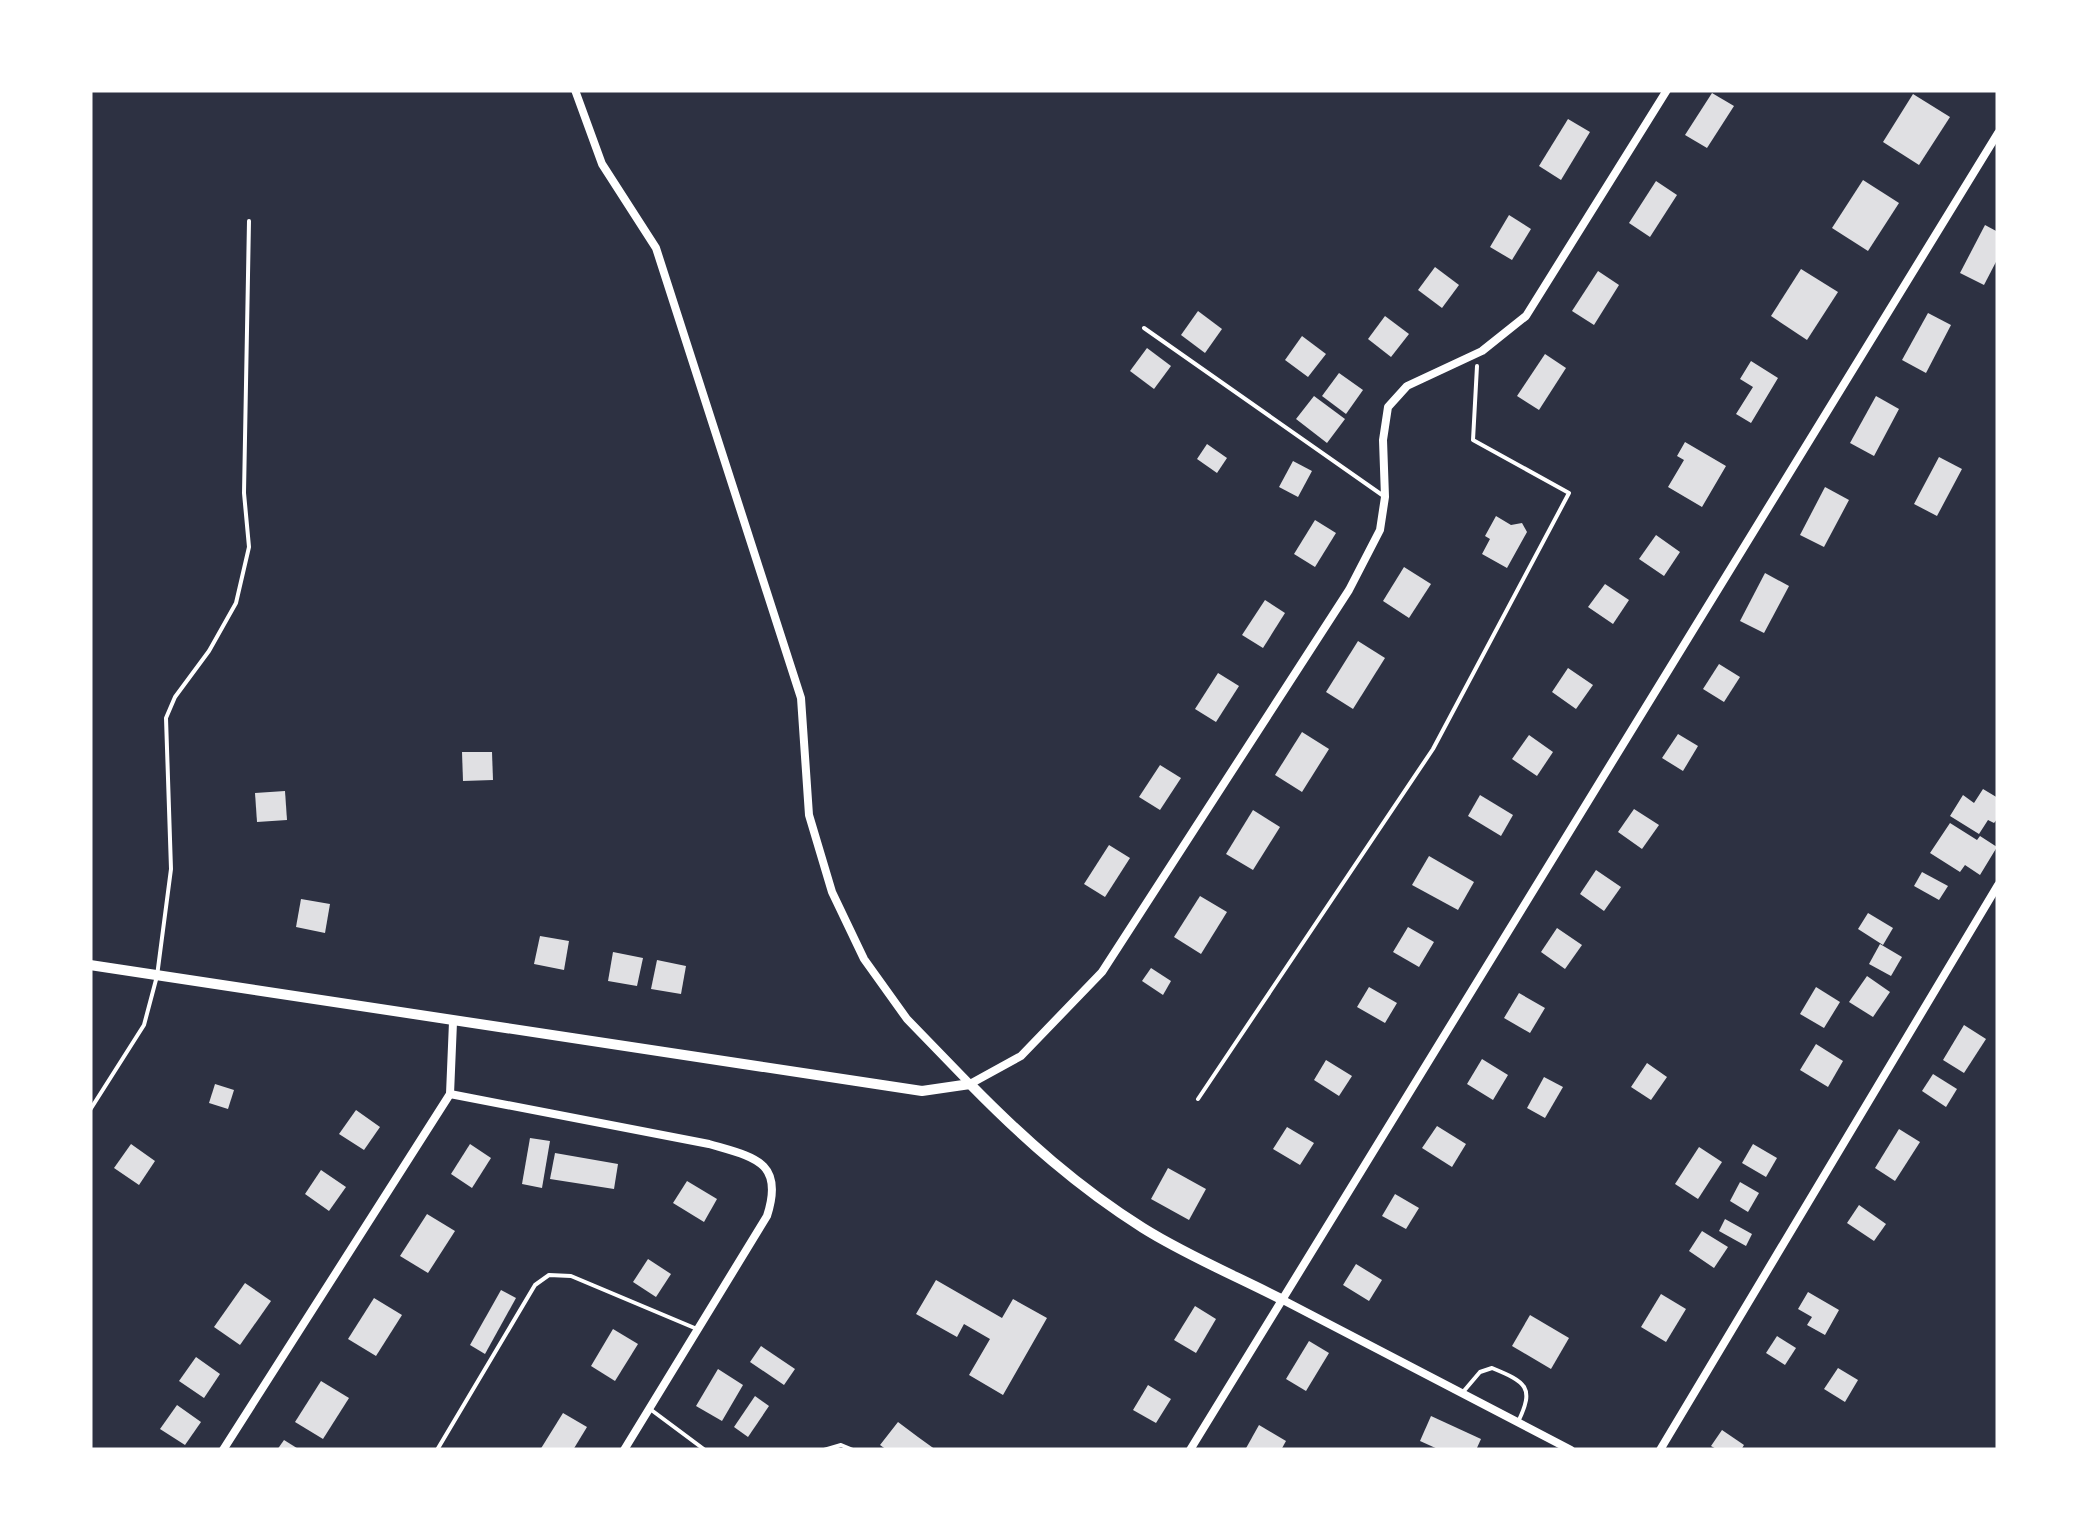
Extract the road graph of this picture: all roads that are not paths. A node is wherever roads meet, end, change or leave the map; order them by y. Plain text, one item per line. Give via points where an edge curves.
1 (575, 90) edge
2 (1667, 90) edge
3 (1998, 132) edge
4 (249, 221) dead end
5 (1144, 328) dead end
6 (1385, 498) junction
7 (1998, 885) edge
8 (90, 965) edge
9 (157, 976) junction
10 (453, 1022) junction
11 (970, 1084) junction
12 (450, 1094) junction
13 (90, 1110) edge
14 (1281, 1299) junction
15 (697, 1329) junction
16 (1462, 1393) junction
17 (650, 1409) junction
18 (1518, 1422) junction
19 (223, 1450) edge
20 (437, 1450) edge
21 (624, 1450) edge
22 (705, 1450) edge
23 (1190, 1450) edge
24 (1571, 1450) edge
25 (1660, 1450) edge

1 - 11 street via 602,164 656,248 800,698 809,815 832,892 864,959 907,1019
2 - 6 street via 1526,316 1477,353 1407,386 1388,408
3 - 14 street
4 - 9 lane via 249,547 236,603 166,718 171,868
5 - 6 lane
6 - 11 street via 1380,530 1348,590 1102,972 1022,1056
7 - 25 street
8 - 9 street
9 - 10 street
9 - 13 lane via 144,1025
10 - 11 street via 922,1091
10 - 12 street
11 - 14 street via 1074,1181 1145,1230
12 - 15 street via 709,1144 750,1156 768,1171 774,1193 768,1216
12 - 19 street
14 - 16 street
14 - 23 street
15 - 17 street
15 - 20 lane via 571,1276 549,1275 535,1285
16 - 18 street
16 - 18 lane via 1492,1368 1516,1378 1528,1402
17 - 21 street
17 - 22 lane
18 - 24 street

